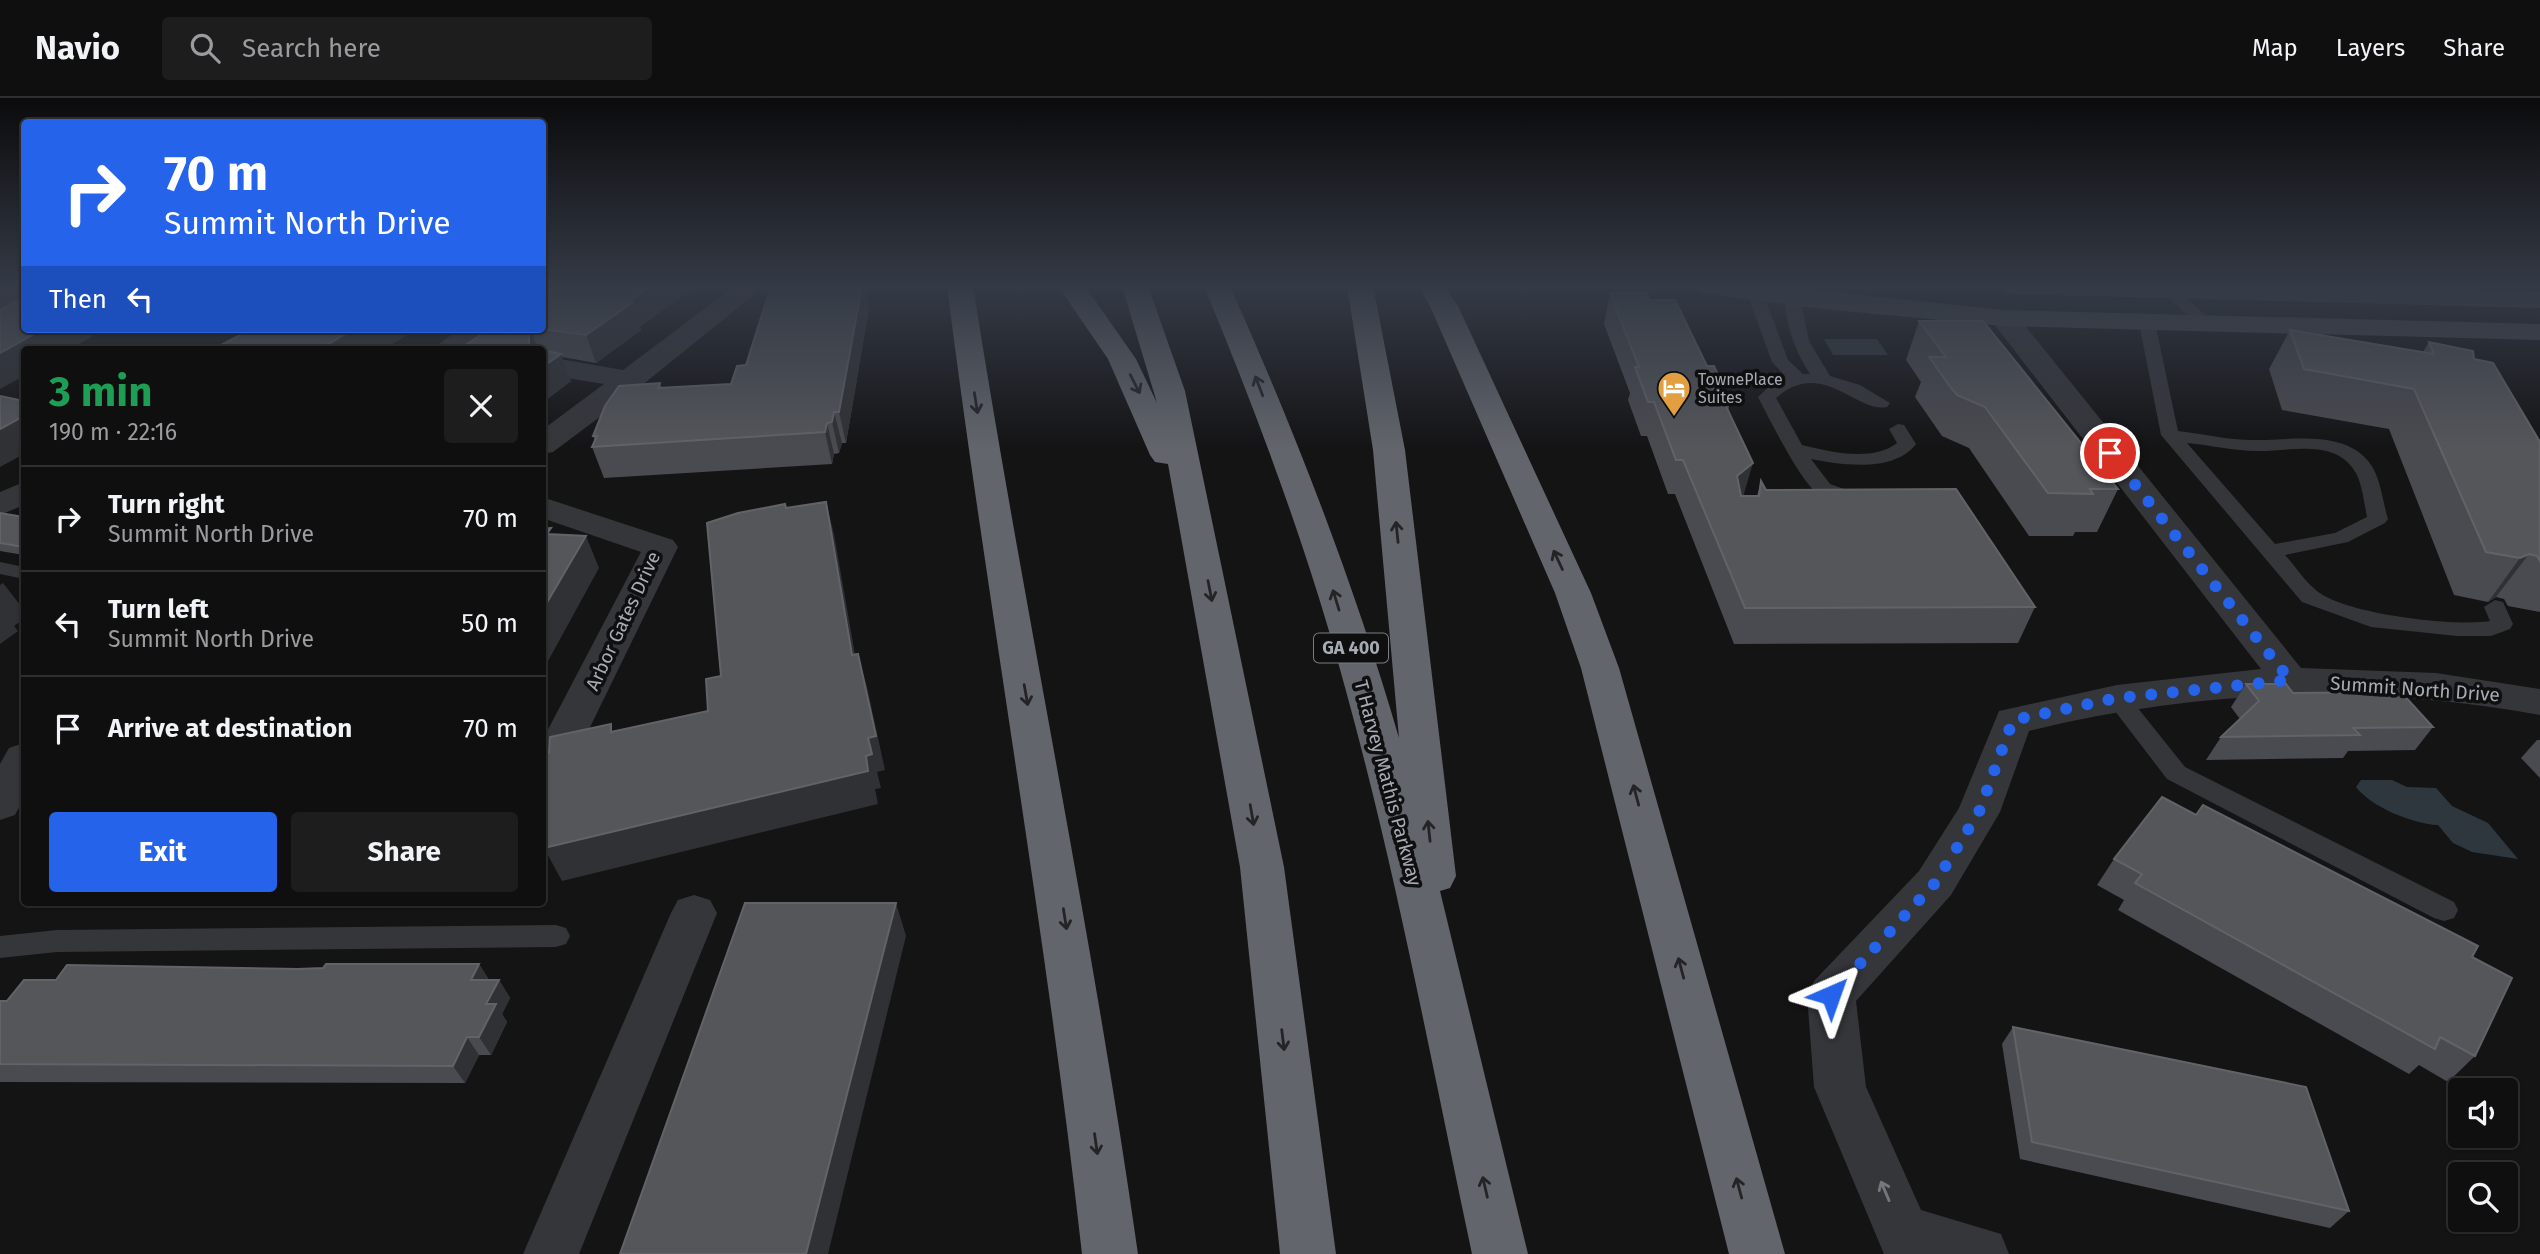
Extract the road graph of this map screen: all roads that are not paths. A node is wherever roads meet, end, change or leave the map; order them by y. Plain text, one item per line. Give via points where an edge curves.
1 (683, 340) edge
2 (967, 340) edge
3 (1109, 340) edge
4 (1153, 340) edge
5 (1240, 340) edge
6 (1370, 340) edge
7 (1466, 340) edge
8 (1772, 340) edge
9 (1800, 340) edge
10 (2021, 340) edge
11 (2150, 340) edge
12 (546, 366) edge
13 (1823, 379) junction
14 (631, 380) junction
15 (1799, 380) junction
16 (1881, 403) dead end
17 (1898, 429) dead end
18 (2170, 435) junction
19 (546, 442) edge
20 (1795, 449) junction
21 (1823, 488) junction
22 (1802, 490) edge
23 (21, 494) edge
24 (1870, 503) edge
25 (0, 505) edge
26 (546, 508) edge
27 (1197, 524) junction
28 (2270, 551) junction
29 (0, 568) edge
30 (21, 572) edge
31 (2495, 607) dead end
32 (2290, 680) junction
33 (2117, 698) junction
34 (2540, 702) edge
35 (546, 757) edge
36 (21, 766) edge
37 (9, 799) edge
38 (2444, 910) dead end
39 (694, 913) dead end
40 (556, 936) dead end
41 (0, 947) edge
42 (1449, 1021) junction
43 (1907, 1243) edge
44 (551, 1254) edge
45 (1110, 1254) edge
46 (1308, 1254) edge
47 (1500, 1254) edge
48 (1757, 1254) edge
49 (1981, 1254) edge

1 - 14 street
2 -> 45 highway via 1065,919
3 -> 27 highway via 1122,359
4 - 27 highway via 1170,391
42 -> 5 highway, T Harvey Mathis Parkway / GA 400 via 1381,747 1322,555
42 -> 6 highway via 1389,450
48 -> 7 highway via 1600,668
8 - 15 lane via 1780,362
9 - 13 lane
10 - 32 street
11 - 18 lane
12 - 14 street
13 - 15 lane
13 - 16 lane via 1845,384
14 - 19 street
15 - 20 lane via 1776,387 1767,397
17 - 20 lane via 1907,444 1900,453 1884,457 1821,456
18 - 28 lane
18 - 28 lane via 2258,446 2320,444 2353,458 2364,469 2378,519 2341,538
20 - 21 lane
21 - 22 lane
21 - 24 lane
23 - 25 street
26 - 35 street, Arbor Gates Drive via 661,547 560,750
27 -> 46 highway via 1262,867
28 - 31 lane via 2310,597 2371,620 2491,629 2502,624
29 - 30 lane
32 - 33 street, Summit North Drive
32 - 34 street, Summit North Drive via 2420,686
33 - 38 lane via 2176,773
43 -> 33 street, Summit North Drive via 1840,1087 1831,995 1935,883 1979,812 2013,720
36 - 37 street
39 - 44 street
40 - 41 lane via 57,941
47 -> 42 highway, T Harvey Mathis Parkway / GA 400
43 - 49 street

